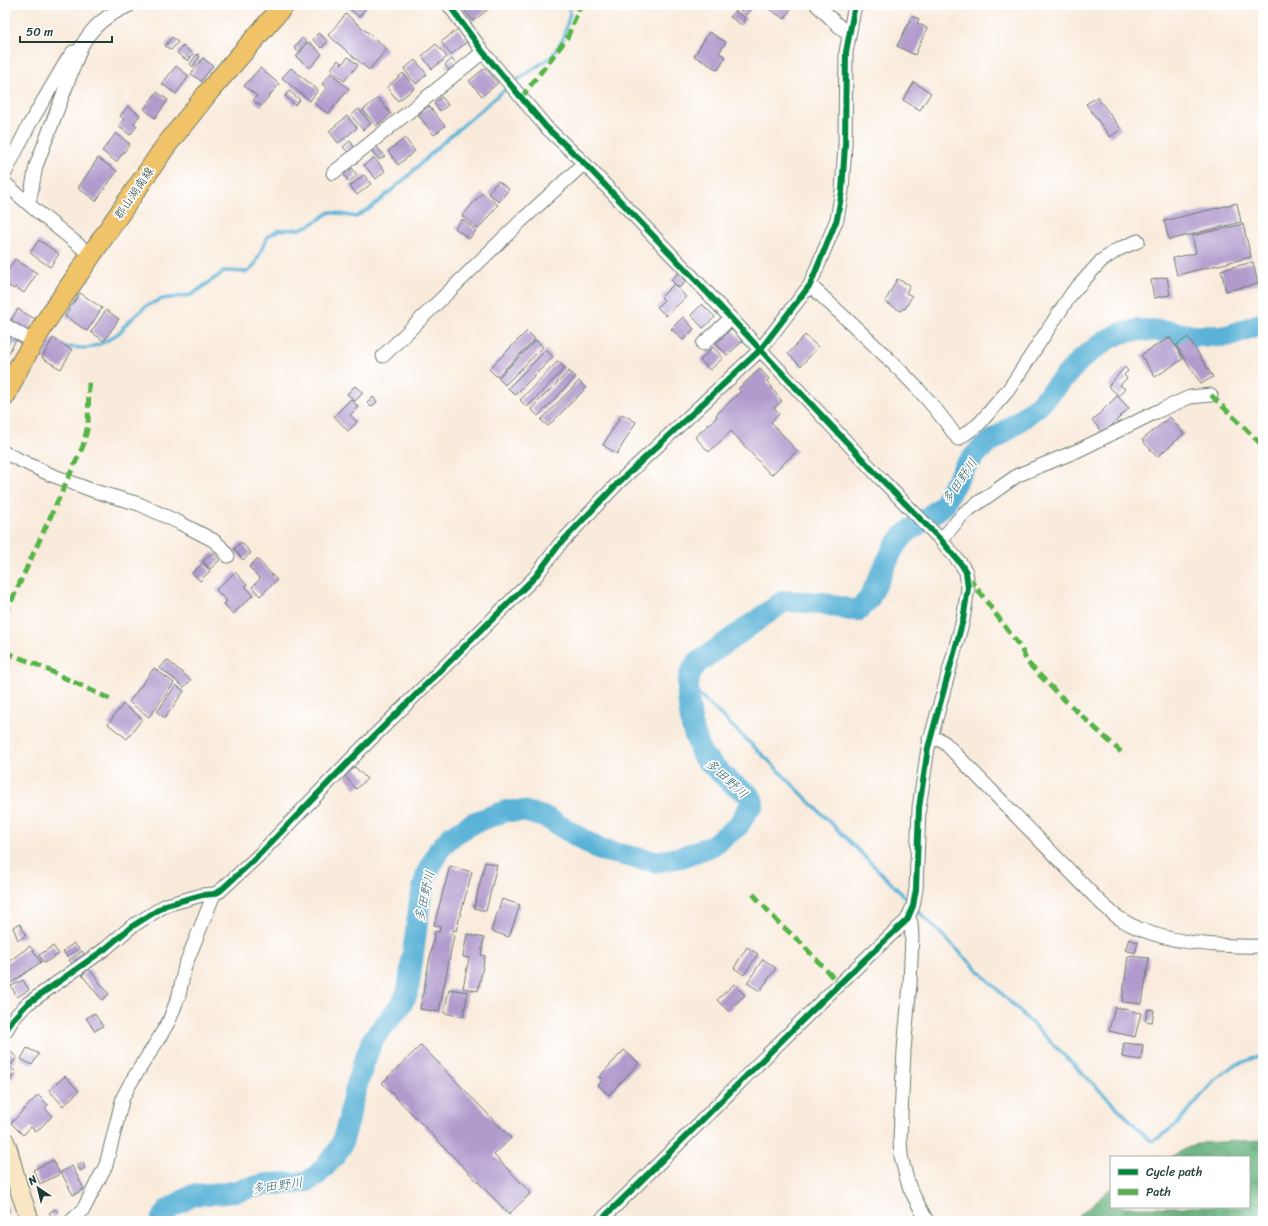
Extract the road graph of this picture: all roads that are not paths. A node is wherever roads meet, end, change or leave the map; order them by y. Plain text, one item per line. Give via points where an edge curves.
1 (130, 5) edge
2 (284, 5) edge
3 (817, 5) edge
4 (856, 5) edge
5 (452, 6) edge
6 (849, 35) junction
7 (81, 47) junction
8 (483, 52) junction
9 (583, 162) junction
10 (5, 173) edge
11 (333, 173) dead end
12 (5, 182) edge
13 (29, 204) junction
14 (1138, 241) dead end
15 (91, 255) junction
16 (810, 285) junction
17 (731, 318) junction
18 (5, 325) edge
19 (33, 342) junction
20 (703, 344) dead end
21 (760, 350) junction
22 (383, 356) dead end
23 (1212, 395) dead end
24 (5, 396) edge
25 (5, 453) edge
26 (941, 540) junction
27 (228, 556) dead end
28 (929, 740) junction
29 (214, 894) junction
30 (908, 918) junction
31 (1263, 946) edge
32 (5, 1032) edge
33 (5, 1141) edge
34 (30, 1221) edge
35 (70, 1221) edge
36 (600, 1221) edge
37 (928, 1221) edge

1 - 7 street via 108,16 92,29
2 - 15 main road, 郡山湖南線 via 210,90 165,148
3 - 6 street
4 - 6 street
5 - 8 street
6 - 16 street via 846,52 842,191 836,219
7 - 10 street via 67,60 29,125
7 - 13 street via 36,166
8 - 9 street via 546,127
8 - 11 street
9 - 17 street
9 - 22 street
12 - 13 street
13 - 15 street
14 - 16 street via 1101,261 1072,293 1009,389 979,424 958,439 938,411 913,384
15 - 19 main road, 郡山湖南線
16 - 21 street
17 - 20 street
17 - 21 street
18 - 19 street
19 - 24 main road, 郡山湖南線
21 - 26 street
21 - 29 street via 618,483 559,545 535,577 360,750 257,857
23 - 26 street via 1190,397 1079,450 1018,475 964,513
25 - 27 street via 94,491 139,504 213,540
26 - 28 street via 966,572 968,588 963,620
28 - 30 street via 919,808 916,889
28 - 31 street via 940,740 945,743 1116,916 1137,927 1183,941
29 - 32 street via 166,905 131,927 105,949 27,1004 13,1018
29 - 35 street via 185,966 179,995 169,1021 123,1097 106,1164 83,1210
30 - 36 street
30 - 37 street via 912,936 904,1050 901,1156 910,1190
33 - 34 street

